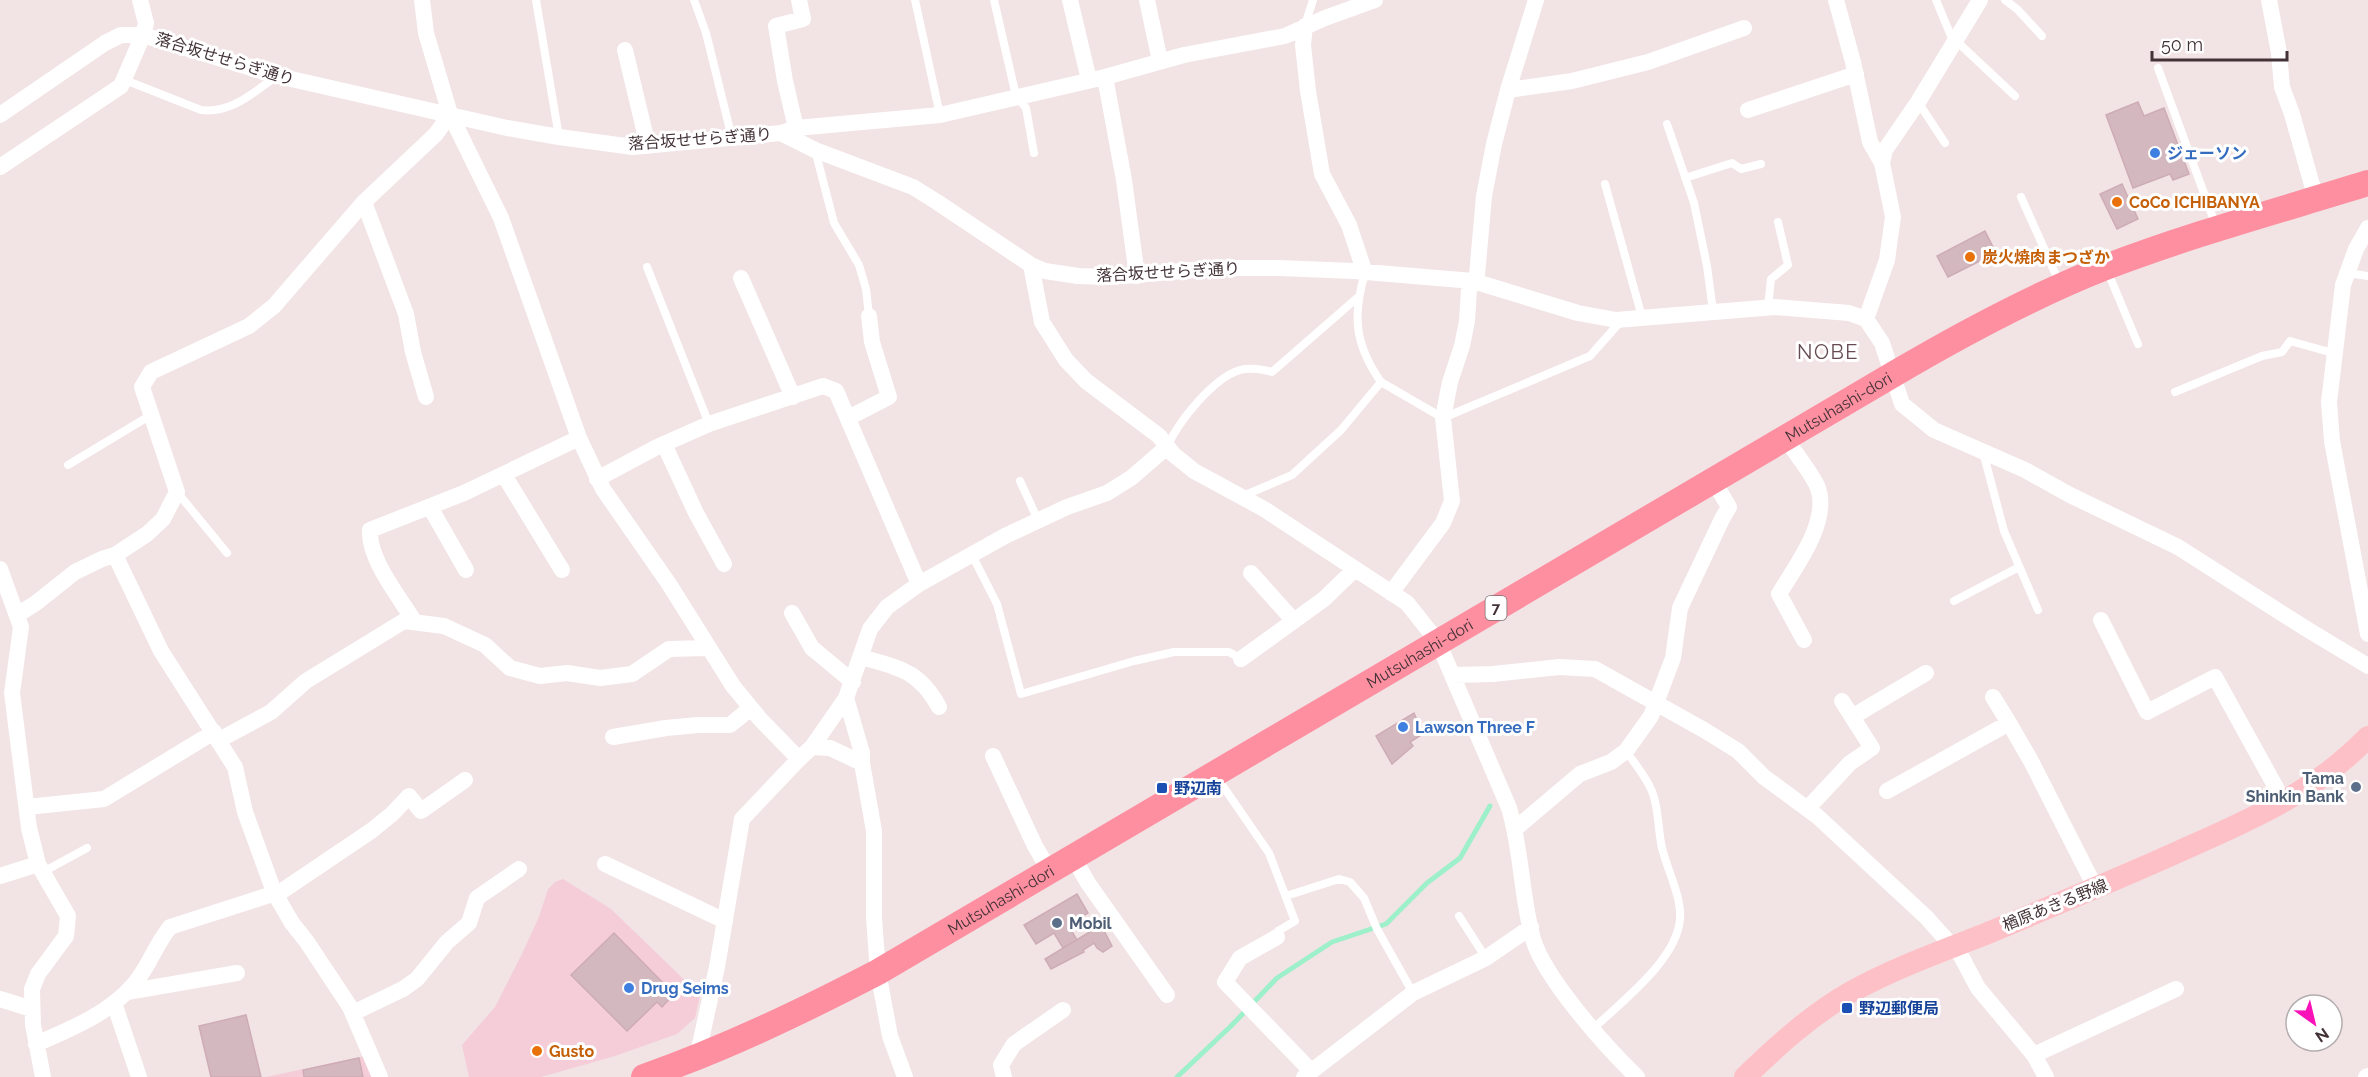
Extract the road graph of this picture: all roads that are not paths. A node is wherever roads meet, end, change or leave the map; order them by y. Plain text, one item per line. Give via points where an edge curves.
1 (140, 0) edge
2 (422, 0) edge
3 (536, 0) edge
4 (694, 0) edge
5 (799, 0) edge
6 (915, 0) edge
7 (994, 0) edge
8 (1070, 0) edge
9 (1147, 0) edge
10 (1313, 0) edge
11 (1375, 0) edge
12 (1536, 0) edge
13 (1836, 0) edge
14 (1936, 0) edge
15 (2005, 0) edge
16 (2269, 0) edge
17 (1978, 1) edge
18 (1305, 26) junction
19 (1744, 28) dead end
20 (143, 35) junction
21 (2042, 36) dead end
22 (1955, 41) junction
23 (625, 50) dead end
24 (1160, 61) junction
25 (2158, 68) dead end
26 (1856, 74) junction
27 (278, 76) junction
28 (1097, 79) junction
29 (125, 80) junction
30 (1508, 90) junction
31 (1016, 96) junction
32 (2015, 96) dead end
33 (1918, 102) junction
34 (1748, 110) dead end
35 (450, 114) junction
36 (0, 115) edge
37 (940, 115) junction
38 (1667, 124) dead end
39 (789, 130) junction
40 (559, 137) junction
41 (732, 138) junction
42 (1945, 143) dead end
43 (648, 146) junction
44 (815, 150) junction
45 (1034, 153) dead end
46 (1882, 163) junction
47 (1761, 164) dead end
48 (0, 167) edge
49 (1685, 178) junction
50 (2368, 183) edge
51 (1605, 184) dead end
52 (2020, 197) dead end
53 (2316, 199) junction
54 (364, 202) junction
55 (1778, 222) dead end
56 (2368, 228) edge
57 (2217, 230) junction
58 (1031, 265) junction
59 (647, 267) dead end
60 (2105, 267) junction
61 (1365, 273) junction
62 (2347, 273) junction
63 (1137, 276) junction
64 (2368, 276) edge
65 (741, 278) dead end
66 (1473, 282) junction
67 (2061, 286) junction
68 (1357, 298) junction
69 (1768, 307) junction
70 (1713, 311) junction
71 (869, 316) joint
72 (1642, 317) junction
73 (1623, 319) junction
74 (1866, 319) junction
75 (2138, 344) dead end
76 (2333, 353) junction
77 (1894, 374) junction
78 (1381, 382) junction
79 (2175, 392) dead end
80 (426, 396) dead end
81 (793, 397) junction
82 (151, 415) junction
83 (848, 418) junction
84 (1443, 418) junction
85 (709, 424) junction
86 (579, 438) junction
87 (1785, 438) junction
88 (664, 444) junction
89 (1167, 447) junction
90 (1983, 451) junction
91 (68, 465) dead end
92 (504, 475) junction
93 (597, 478) junction
94 (1713, 480) junction
95 (1020, 481) dead end
96 (177, 492) junction
97 (1242, 496) junction
98 (430, 507) junction
99 (1038, 520) junction
100 (227, 553) dead end
101 (115, 555) junction
102 (972, 555) junction
103 (724, 564) dead end
104 (2019, 567) junction
105 (0, 568) edge
106 (1355, 569) junction
107 (466, 570) dead end
108 (562, 570) dead end
109 (1251, 573) dead end
110 (919, 584) junction
111 (1391, 593) junction
112 (1954, 601) dead end
113 (2038, 610) dead end
114 (792, 613) dead end
115 (17, 615) junction
116 (2101, 620) dead end
117 (414, 621) junction
118 (1294, 621) junction
119 (2368, 634) edge
120 (1804, 640) dead end
121 (1438, 642) junction
122 (707, 648) junction
123 (861, 657) junction
124 (1241, 659) joint
125 (2368, 666) edge
126 (1926, 673) dead end
127 (1452, 675) junction
128 (853, 682) junction
129 (1994, 697) dead end
130 (846, 698) junction
131 (1842, 701) dead end
132 (1656, 704) junction
133 (939, 707) dead end
134 (751, 708) junction
135 (1852, 717) junction
136 (2009, 723) junction
137 (216, 736) junction
138 (613, 737) dead end
139 (2368, 737) edge
140 (812, 747) junction
141 (1626, 751) junction
142 (993, 756) dead end
143 (799, 759) junction
144 (862, 763) junction
145 (1214, 774) junction
146 (465, 780) dead end
147 (1887, 790) dead end
148 (2284, 802) junction
149 (27, 807) junction
150 (1807, 809) junction
151 (1515, 830) junction
152 (87, 848) dead end
153 (1073, 857) junction
154 (604, 864) dead end
155 (41, 868) junction
156 (519, 869) dead end
157 (1049, 870) junction
158 (0, 876) edge
159 (2096, 889) junction
160 (274, 892) junction
161 (1285, 894) junction
162 (1459, 916) dead end
163 (725, 921) junction
164 (1531, 927) junction
165 (1277, 937) joint
166 (1952, 947) junction
167 (1486, 958) junction
168 (878, 972) junction
169 (237, 973) dead end
170 (2176, 989) dead end
171 (127, 992) junction
172 (1413, 993) junction
173 (1167, 995) dead end
174 (0, 999) edge
175 (114, 1003) junction
176 (32, 1009) junction
177 (1063, 1010) dead end
178 (353, 1013) junction
179 (1593, 1029) junction
180 (36, 1044) junction
181 (2034, 1055) junction
182 (697, 1058) junction
183 (1307, 1074) edge
184 (43, 1077) edge
185 (139, 1077) edge
186 (380, 1077) edge
187 (644, 1077) edge
188 (905, 1077) edge
189 (1004, 1077) edge
190 (1637, 1077) edge
191 (1745, 1077) edge
192 (2046, 1077) edge

1 - 20 street via 146,23
2 - 35 street via 426,33
3 - 40 lane
4 - 41 lane
5 - 39 street via 803,19 776,26
6 - 37 lane
7 - 31 lane
8 - 28 street
9 - 24 street
10 - 18 lane
11 - 18 street
12 - 30 street
13 - 26 street
14 - 22 lane
15 - 21 lane
16 - 53 street via 2282,87
17 - 22 street
18 - 24 street via 1285,36
18 - 61 street via 1308,91 1322,174 1350,225
19 - 30 street via 1648,62 1572,81
20 - 27 street, 落合坂せせらぎ通り
20 - 29 street
20 - 36 street, 落合坂せせらぎ通り via 121,35 105,43
22 - 32 lane
22 - 33 street
23 - 43 street
24 - 28 street
25 - 57 lane
26 - 34 street
26 - 46 street via 1870,142
27 - 29 lane via 236,104 212,111
27 - 35 street, 落合坂せせらぎ通り
28 - 31 street
28 - 63 street via 1124,180
29 - 48 street via 114,92
30 - 66 street via 1484,196 1477,275
31 - 37 street
31 - 45 lane via 1026,108
33 - 42 lane
33 - 46 street via 1885,150
35 - 40 street, 落合坂せせらぎ通り
35 - 54 street via 436,134
35 - 86 street via 501,218
37 - 39 street
38 - 49 lane
39 - 41 street, 落合坂せせらぎ通り
39 - 44 street, 落合坂せせらぎ通り
40 - 43 street, 落合坂せせらぎ通り
41 - 43 street, 落合坂せせらぎ通り
44 - 58 street, 落合坂せせらぎ通り via 913,187
44 - 71 lane via 834,223 858,265 866,289
46 - 74 street via 1893,217 1887,260
47 - 49 lane via 1741,169 1732,163
49 - 70 lane via 1694,203
50 - 53 main road, Mutsuhashi-dori / 7
51 - 72 lane
52 - 67 lane
53 - 57 main road, Mutsuhashi-dori / 7
54 - 80 street via 406,314
54 - 82 street via 274,306 249,326 151,372 141,387
55 - 69 lane via 1788,265 1771,279
56 - 62 street
57 - 60 main road, Mutsuhashi-dori / 7
58 - 63 street, 落合坂せせらぎ通り via 1078,276
58 - 89 street via 1042,322 1066,360 1086,381 1159,436
59 - 85 lane
60 - 67 main road, Mutsuhashi-dori / 7
60 - 75 lane
61 - 63 street, 落合坂せせらぎ通り via 1218,268
61 - 66 street, 落合坂せせらぎ通り
61 - 68 lane
62 - 64 lane
62 - 76 street
65 - 81 street
66 - 73 street, 落合坂せせらぎ通り via 1578,313
66 - 84 street via 1462,346
67 - 77 main road, Mutsuhashi-dori / 7 via 2001,314
68 - 78 lane via 1361,347
68 - 89 lane via 1272,372 1238,370 1212,387
69 - 70 street, 落合坂せせらぎ通り
69 - 74 street, 落合坂せせらぎ通り
70 - 72 street, 落合坂せせらぎ通り
71 - 83 street via 872,342 889,397
72 - 73 street, 落合坂せせらぎ通り
73 - 84 lane via 1590,356
74 - 77 street via 1882,343
76 - 79 lane via 2290,341 2282,352 2262,356
76 - 119 street via 2329,402 2332,441
77 - 87 main road, Mutsuhashi-dori / 7
77 - 90 street via 1902,404 1934,430
78 - 84 lane
78 - 97 lane via 1341,430 1292,475
81 - 83 street via 823,386 836,391
81 - 85 street
82 - 91 lane
82 - 96 street
83 - 110 street
84 - 111 street via 1452,501 1443,523
85 - 88 street
86 - 92 street
86 - 93 street
87 - 94 main road, Mutsuhashi-dori / 7
87 - 120 street via 1818,489 1820,510 1809,546 1779,594
88 - 93 street
88 - 103 street
89 - 97 street via 1194,471
89 - 99 street via 1107,493
90 - 104 lane via 2004,531
90 - 125 street via 2178,547
92 - 98 street
92 - 108 street
93 - 122 street
94 - 121 main road, Mutsuhashi-dori / 7
94 - 132 street via 1730,507 1680,608 1673,658
95 - 99 lane
96 - 100 lane
96 - 101 street via 163,519
97 - 106 street
98 - 107 street
98 - 117 street via 370,530 369,540 382,571
99 - 102 street
101 - 115 street via 75,573
101 - 137 street via 161,651
102 - 110 street
102 - 124 lane via 997,604 1021,694 1174,652 1229,652
104 - 112 lane
104 - 113 lane
105 - 115 street
106 - 111 street
106 - 118 street
109 - 118 street
110 - 123 street via 877,618
111 - 121 street via 1407,603
114 - 128 street via 812,648
115 - 149 street via 21,627 12,693
116 - 148 street via 2147,712 2215,677
117 - 122 street via 444,626 485,645 510,668 540,676 567,673 600,678 632,674 669,649
117 - 137 street via 404,621 343,657 306,681 271,712
118 - 124 street
121 - 127 street
121 - 145 main road, Mutsuhashi-dori / 7
122 - 134 street
123 - 128 street
123 - 133 street via 904,670 920,680
126 - 135 street
127 - 132 street via 1559,667 1595,669
127 - 151 street
128 - 130 street
129 - 136 street
130 - 140 street
130 - 144 street
131 - 135 street
132 - 141 street
132 - 150 street via 1738,751 1764,777
134 - 138 street via 730,725 698,725
134 - 143 street
135 - 150 street via 1872,748 1850,762
136 - 147 street
136 - 159 street
137 - 149 street via 104,799
137 - 160 street via 235,767 245,812
139 - 148 main road, 楢原あきる野線 via 2347,758
140 - 143 street
140 - 144 street via 830,748
141 - 151 street via 1611,762 1580,774
141 - 179 lane via 1653,794 1659,836 1680,919 1667,953
142 - 157 street
143 - 163 street via 742,819
144 - 168 street via 874,831
145 - 153 main road, Mutsuhashi-dori / 7
145 - 161 lane via 1269,853
146 - 160 street via 421,811 409,796 370,831 282,891
148 - 159 main road, 楢原あきる野線
149 - 155 street
150 - 166 street via 1926,917
151 - 164 street
152 - 155 lane
153 - 157 main road, Mutsuhashi-dori / 7
153 - 173 street
154 - 163 street
155 - 158 street
155 - 176 street via 66,909 68,928 58,950 34,981
156 - 178 street via 477,898 469,923 447,942 417,979
157 - 168 main road, Mutsuhashi-dori / 7
159 - 166 main road, 楢原あきる野線
160 - 171 street via 170,927
160 - 178 street
161 - 165 lane via 1295,921 1278,931
161 - 172 lane via 1339,879 1350,882 1365,898
162 - 167 lane
163 - 182 street
164 - 167 street
164 - 179 street via 1540,956
165 - 183 street via 1240,958 1225,982
166 - 181 street via 1978,988
166 - 191 main road, 楢原あきる野線 via 1850,992
167 - 172 street
168 - 182 main road, Mutsuhashi-dori / 7 via 784,1021
168 - 188 street via 890,1036
169 - 171 street
170 - 181 street
171 - 175 street
172 - 183 street
174 - 176 street
175 - 180 street via 80,1025
175 - 185 street
176 - 180 street
177 - 189 street via 1014,1044 1001,1065
178 - 186 street
179 - 190 street
180 - 184 street
181 - 192 street
182 - 187 main road, Mutsuhashi-dori / 7

